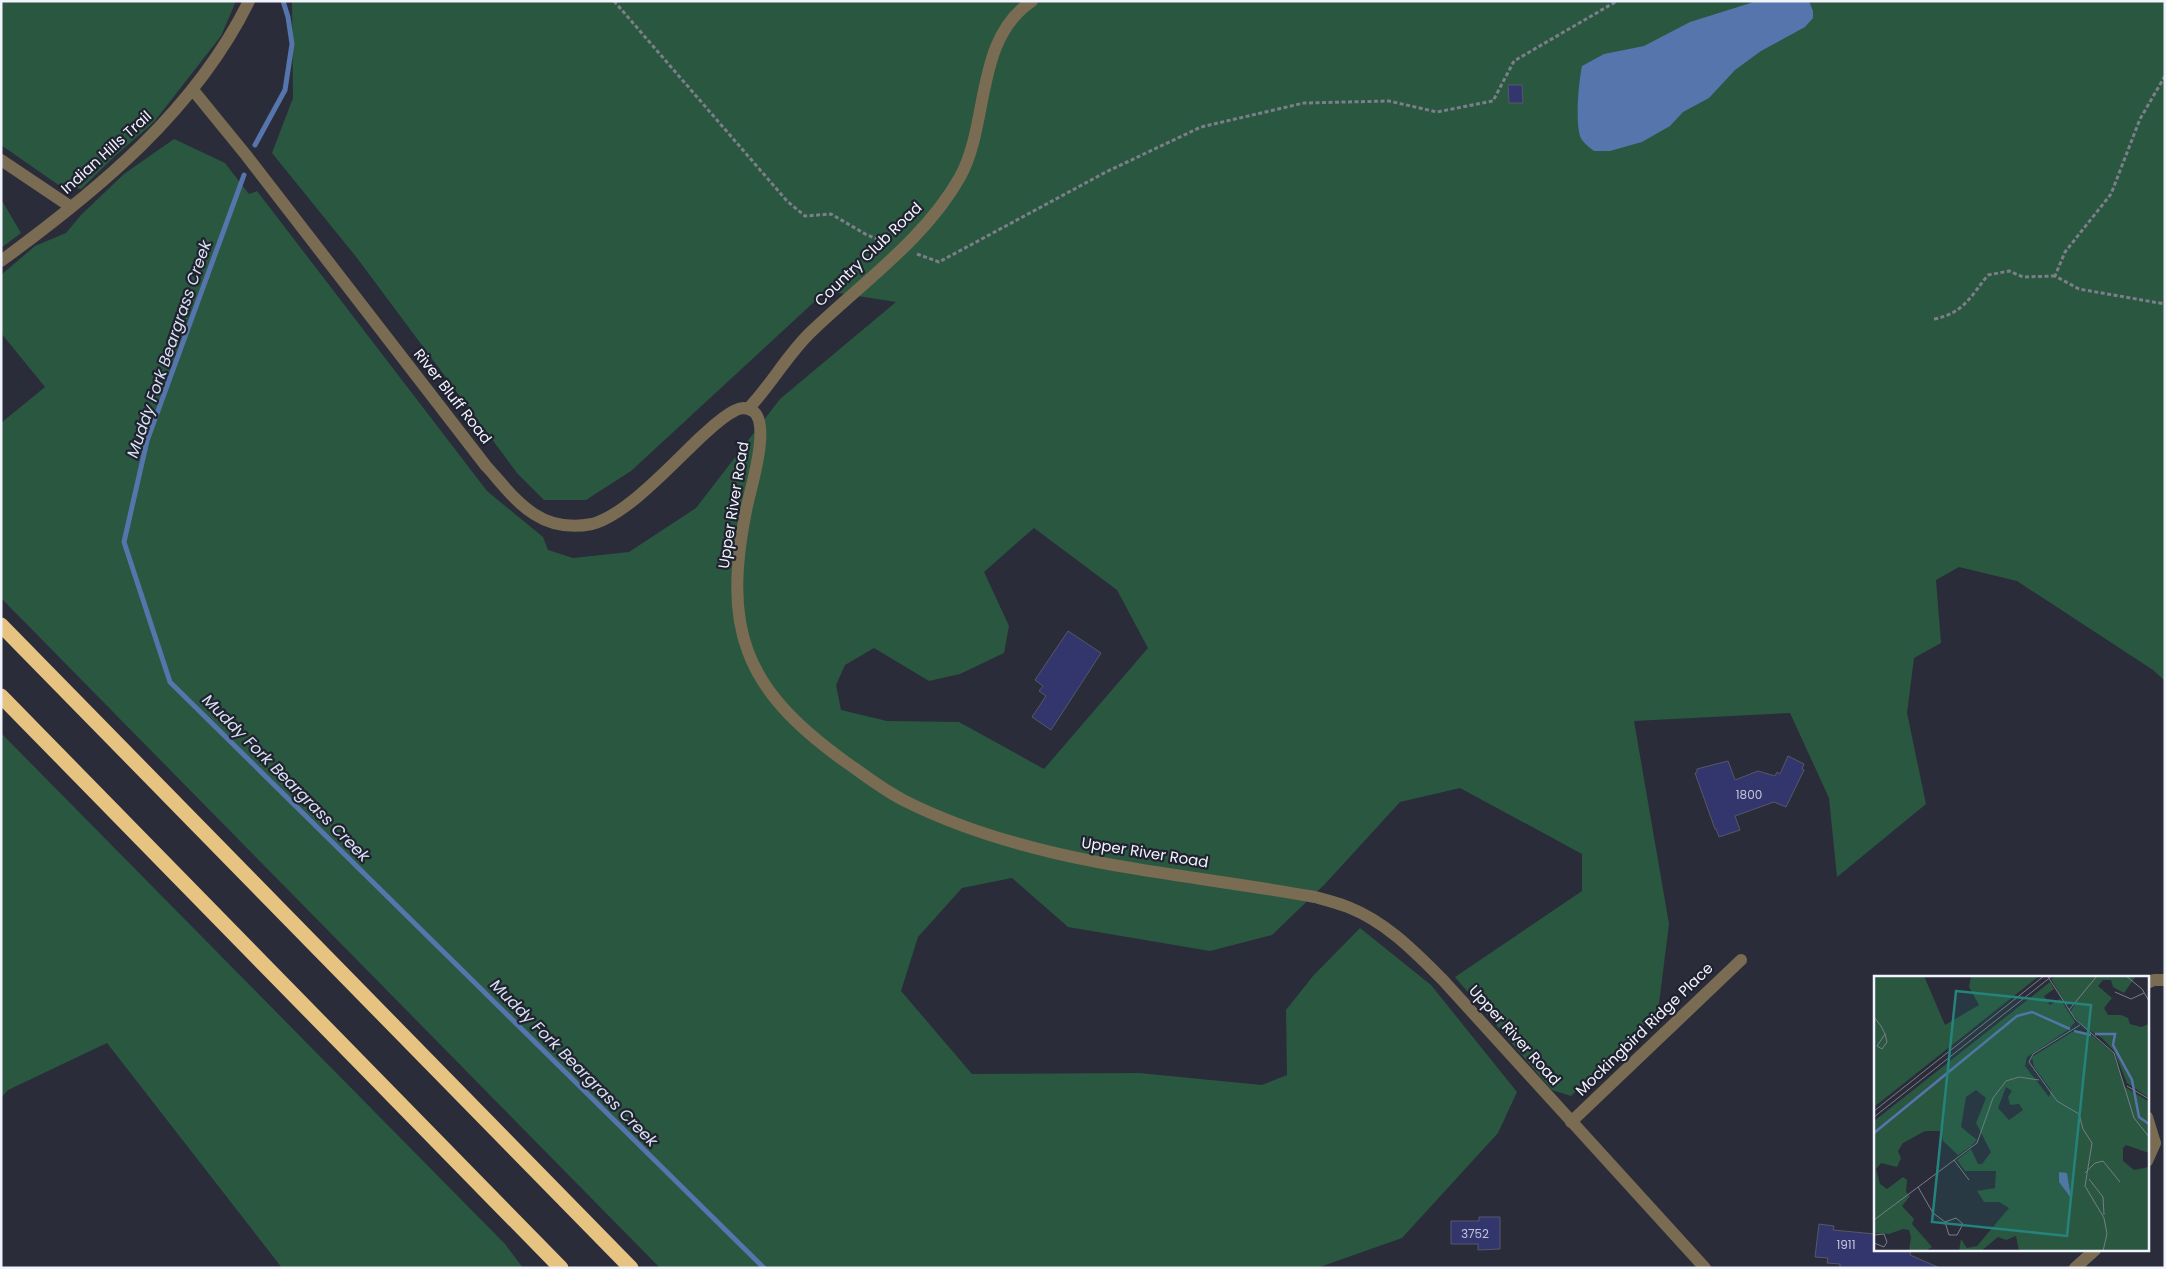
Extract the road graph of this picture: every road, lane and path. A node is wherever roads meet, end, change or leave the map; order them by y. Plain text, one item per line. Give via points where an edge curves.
1 (249, 1) edge
2 (614, 1) edge
3 (1032, 1) edge
4 (1617, 1) edge
5 (2165, 76) edge
6 (192, 90) junction
7 (1, 160) edge
8 (71, 207) junction
9 (894, 245) dead end
10 (912, 252) dead end
11 (1, 261) edge
12 (2055, 276) junction
13 (2165, 304) edge
14 (1934, 319) dead end
15 (748, 409) junction
16 (1, 624) edge
17 (1, 696) edge
18 (1741, 960) dead end
19 (2165, 980) edge
20 (2148, 983) edge
21 (2148, 1119) edge
22 (1571, 1122) junction
23 (2160, 1140) edge
24 (2148, 1159) edge
25 (2093, 1252) edge
26 (561, 1268) edge
27 (631, 1268) edge
28 (1706, 1268) edge
29 (2075, 1268) edge

1 - 6 street, Indian Hills Trail via 215,61
2 - 9 path via 787,201 805,216 832,214 867,235
3 - 15 street, Country Club Road via 1004,30 995,49 969,154 960,176 943,202 921,230 812,330
4 - 10 path via 1514,61 1493,101 1437,112 1389,102 1304,103 1201,127 1106,172 939,262
5 - 12 path via 2140,119 2110,194 2065,252
6 - 8 street, Indian Hills Trail via 145,143
6 - 15 street, River Bluff Road via 246,155 486,466 536,516 553,523 576,526 592,524 617,513 718,422 737,409
7 - 8 street
8 - 11 street, Indian Hills Trail
12 - 13 path via 2079,289
12 - 14 path via 2023,277 2009,271 1988,275 1963,307 1948,316
15 - 22 street, Upper River Road via 757,415 761,424 761,440 738,559 737,604 742,635 767,688 788,715 814,738 902,799 955,824 1011,843 1095,862 1316,897 1371,918 1430,967
16 - 27 highway
17 - 26 highway
18 - 22 street, Mockingbird Ridge Place
19 - 20 street
21 - 23 street
22 - 28 street, Upper River Road
23 - 24 street
25 - 29 street

